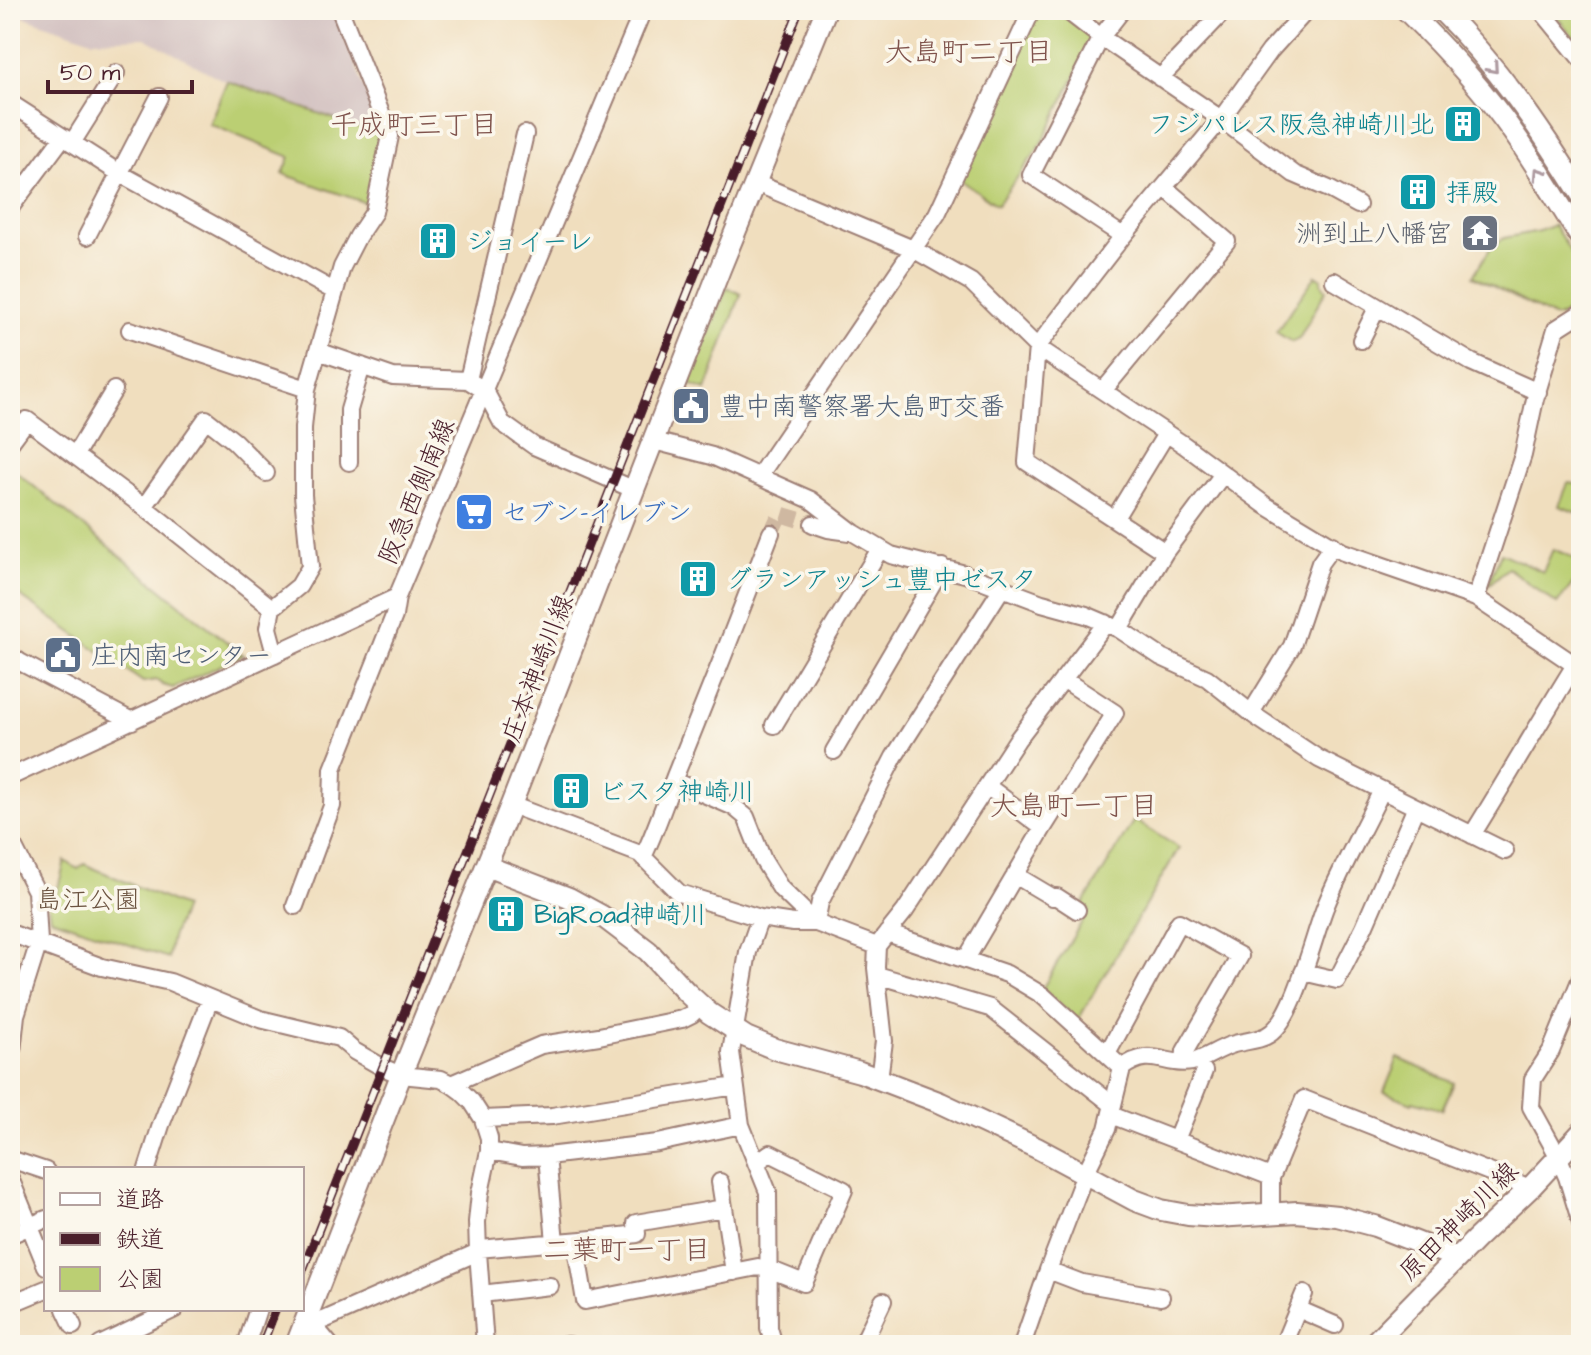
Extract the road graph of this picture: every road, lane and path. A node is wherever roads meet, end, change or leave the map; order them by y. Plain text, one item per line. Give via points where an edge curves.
1 (340, 10) edge
2 (643, 10) edge
3 (826, 10) edge
4 (1032, 10) edge
5 (1066, 10) edge
6 (1122, 10) edge
7 (1225, 10) edge
8 (1307, 10) edge
9 (1406, 10) edge
10 (1441, 10) edge
11 (1541, 10) edge
12 (1101, 37) junction
13 (1581, 59) edge
14 (116, 73) dead end
15 (1160, 78) junction
16 (159, 97) dead end
17 (10, 103) edge
18 (1221, 119) junction
19 (525, 134) dead end
20 (67, 140) junction
21 (119, 173) junction
22 (756, 183) junction
23 (1164, 187) junction
24 (1581, 194) edge
25 (1358, 205) dead end
26 (10, 208) edge
27 (87, 236) dead end
28 (1123, 236) junction
29 (1581, 238) edge
30 (913, 249) junction
31 (1334, 281) dead end
32 (334, 291) junction
33 (1377, 308) junction
34 (1581, 313) edge
35 (130, 330) dead end
36 (1361, 340) dead end
37 (1037, 347) junction
38 (318, 351) junction
39 (362, 366) junction
40 (468, 380) junction
41 (307, 389) junction
42 (114, 390) dead end
43 (485, 391) junction
44 (1103, 391) junction
45 (1538, 392) junction
46 (1166, 434) junction
47 (654, 441) junction
48 (10, 443) edge
49 (75, 455) junction
50 (349, 462) dead end
51 (266, 473) dead end
52 (1223, 474) junction
53 (759, 476) junction
54 (635, 490) junction
55 (144, 507) junction
56 (1115, 518) junction
57 (813, 524) tunnel mouth
58 (771, 533) tunnel mouth
59 (854, 533) junction
60 (1333, 545) junction
61 (880, 549) junction
62 (1165, 552) junction
63 (942, 567) junction
64 (1002, 588) junction
65 (397, 597) junction
66 (1476, 598) junction
67 (272, 608) junction
68 (1112, 626) junction
69 (275, 654) junction
70 (10, 655) edge
71 (1578, 667) edge
72 (1063, 679) junction
73 (1251, 713) junction
74 (132, 721) junction
75 (774, 725) dead end
76 (834, 751) dead end
77 (10, 777) edge
78 (674, 781) junction
79 (987, 786) junction
80 (1382, 790) junction
81 (511, 805) junction
82 (1416, 807) junction
83 (1043, 828) junction
84 (1472, 835) junction
85 (10, 840) edge
86 (1505, 851) dead end
87 (643, 857) junction
88 (486, 866) junction
89 (1015, 875) junction
90 (295, 906) dead end
91 (1077, 910) dead end
92 (760, 918) junction
93 (816, 923) junction
94 (10, 933) edge
95 (882, 940) junction
96 (39, 942) junction
97 (966, 959) junction
98 (1303, 972) junction
99 (877, 975) junction
100 (1581, 978) edge
101 (210, 999) junction
102 (700, 1005) junction
103 (734, 1030) junction
104 (1107, 1054) junction
105 (1184, 1062) junction
106 (1122, 1068) junction
107 (10, 1070) edge
108 (1204, 1071) dead end
109 (401, 1075) junction
110 (879, 1079) junction
111 (451, 1084) junction
112 (735, 1086) junction
113 (1112, 1110) junction
114 (483, 1119) junction
115 (741, 1125) junction
116 (1581, 1133) edge
117 (1176, 1140) junction
118 (489, 1151) junction
119 (547, 1156) junction
120 (1558, 1156) junction
121 (10, 1159) edge
122 (756, 1163) junction
123 (148, 1167) edge
124 (44, 1170) edge
125 (1085, 1174) junction
126 (1271, 1177) junction
127 (10, 1178) edge
128 (720, 1182) dead end
129 (1530, 1188) junction
130 (724, 1208) junction
131 (1271, 1214) junction
132 (44, 1220) edge
133 (1581, 1223) edge
134 (30, 1226) junction
135 (10, 1235) edge
136 (555, 1242) junction
137 (575, 1242) junction
138 (478, 1251) junction
139 (1457, 1258) junction
140 (44, 1261) edge
141 (769, 1269) junction
142 (1048, 1270) junction
143 (734, 1272) junction
144 (550, 1286) dead end
145 (44, 1290) edge
146 (481, 1294) junction
147 (1161, 1297) dead end
148 (883, 1301) dead end
149 (10, 1304) edge
150 (66, 1311) edge
151 (171, 1311) edge
152 (257, 1311) edge
153 (304, 1323) junction
154 (1335, 1325) dead end
155 (73, 1326) dead end
156 (100, 1345) edge
157 (246, 1345) edge
158 (296, 1345) edge
159 (330, 1345) edge
160 (485, 1345) edge
161 (774, 1345) edge
162 (862, 1345) edge
163 (1022, 1345) edge
164 (1283, 1345) edge
165 (1372, 1345) edge

1 - 32 street via 390,136 374,212
2 - 43 street, 阪急西側南線
3 - 22 street, 庄本神崎川線
4 - 30 street via 937,214
5 - 12 street
6 - 12 street
7 - 15 street
8 - 18 street
29 -> 9 street via 1481,91
10 -> 24 street via 1543,132
11 - 13 street
12 - 15 street
12 - 28 street via 1031,175
14 - 20 street
15 - 18 street
16 - 21 street
17 - 20 street
18 - 23 street
18 - 25 street via 1294,174
19 - 40 street
20 - 21 street
20 - 26 street
21 - 27 street
21 - 32 street
22 - 30 street
22 - 47 street, 庄本神崎川線
23 - 28 street
23 - 44 street via 1227,241
28 - 37 street
30 - 37 street via 971,282
30 - 53 street
31 - 33 street
32 - 38 street
33 - 36 street
33 - 45 street via 1471,362
34 - 45 street via 1556,329
35 - 41 street
37 - 44 street
37 - 56 street via 1027,462
38 - 39 street
38 - 41 street
39 - 40 street via 393,377
39 - 50 street via 349,410
40 - 43 street
41 - 67 street via 303,495 310,567 299,586
42 - 49 street
43 - 54 street via 502,423 534,446
43 - 65 street, 阪急西側南線
44 - 46 street
45 - 66 street
46 - 52 street
46 - 56 street
47 - 53 street via 712,456
47 - 54 street, 庄本神崎川線
48 - 49 street via 27,420
49 - 55 street
51 - 55 street via 206,419
52 - 60 street
52 - 62 street
53 - 59 street via 811,500
54 - 81 street, 庄本神崎川線
55 - 67 street
56 - 62 street
57 - 59 street
58 - 78 street
59 - 61 street
60 - 66 street
60 - 73 street via 1320,563 1292,646
61 - 63 street
61 - 75 street
62 - 68 street
63 - 64 street
63 - 76 street
64 - 68 street
64 - 93 street via 894,757 820,902
65 - 69 street, 阪急西側南線
65 - 90 street via 333,769 332,806
66 - 71 street
67 - 69 street via 268,628
68 - 72 street
68 - 73 street via 1207,678
69 - 74 street, 阪急西側南線
70 - 74 street
71 - 84 street
72 - 79 street
72 - 83 street via 1115,713
73 - 80 street via 1319,759
74 - 77 street, 阪急西側南線
78 - 87 street
78 - 93 street via 746,817 781,889
79 - 83 street
79 - 95 street
80 - 82 street
80 - 98 street via 1325,906
81 - 87 street
81 - 88 street, 庄本神崎川線
82 - 84 street
82 - 98 street via 1337,980
83 - 89 street
84 - 86 street
85 - 96 street via 36,891
87 - 92 street via 679,893
88 - 102 street via 602,916 648,951
88 - 109 street, 庄本神崎川線
89 - 91 street
89 - 97 street
92 - 93 street
92 - 103 street via 748,952
93 - 95 street
94 - 96 street
95 - 97 street
95 - 99 street
96 - 101 street
96 - 107 street via 16,1015
97 - 104 street via 1042,995
98 - 105 street via 1272,1033
99 - 110 street via 884,1041
99 - 113 street via 990,1008
100 - 120 street via 1551,1051 1533,1079 1531,1107
101 - 109 street via 260,1019 339,1038
101 - 123 street
102 - 103 street
102 - 111 street via 682,1019 541,1045
103 - 110 street via 757,1043
103 - 112 street
104 - 105 street via 1179,922 1240,956 1185,1051
104 - 106 street
105 - 106 street via 1144,1058
106 - 113 street
108 - 117 street
109 - 111 street
109 - 153 street, 庄本神崎川線
110 - 125 street via 985,1123
111 - 114 street
112 - 114 street via 552,1116
112 - 115 street
113 - 117 street
113 - 125 street
114 - 118 street
115 - 119 street via 658,1143
115 - 122 street
116 - 120 street, 原田神崎川線
117 - 126 street
118 - 119 street
118 - 138 street via 480,1193
119 - 136 street
120 - 129 street, 原田神崎川線
120 - 133 street
121 - 124 street
122 - 141 street via 768,1192
122 - 141 street via 770,1153 844,1190 804,1283
125 - 131 street via 1161,1210 1217,1217
125 - 142 street
126 - 129 street via 1304,1099
126 - 131 street
127 - 134 street
128 - 130 street
129 - 139 street, 原田神崎川線
130 - 137 street via 636,1223 637,1234
130 - 143 street
131 - 139 street via 1350,1218
132 - 134 street
134 - 135 street
134 - 140 street
136 - 137 street
136 - 138 street
137 - 143 street via 585,1301
138 - 146 street
138 - 153 street via 324,1320
139 - 165 street, 原田神崎川線
141 - 143 street
141 - 161 street
142 - 147 street via 1082,1283
142 - 163 street
144 - 146 street
145 - 149 street
146 - 160 street
148 - 162 street
150 - 155 street
151 - 156 street
152 - 157 street
153 - 158 street, 庄本神崎川線
153 - 159 street
154 - 164 street via 1301,1302

